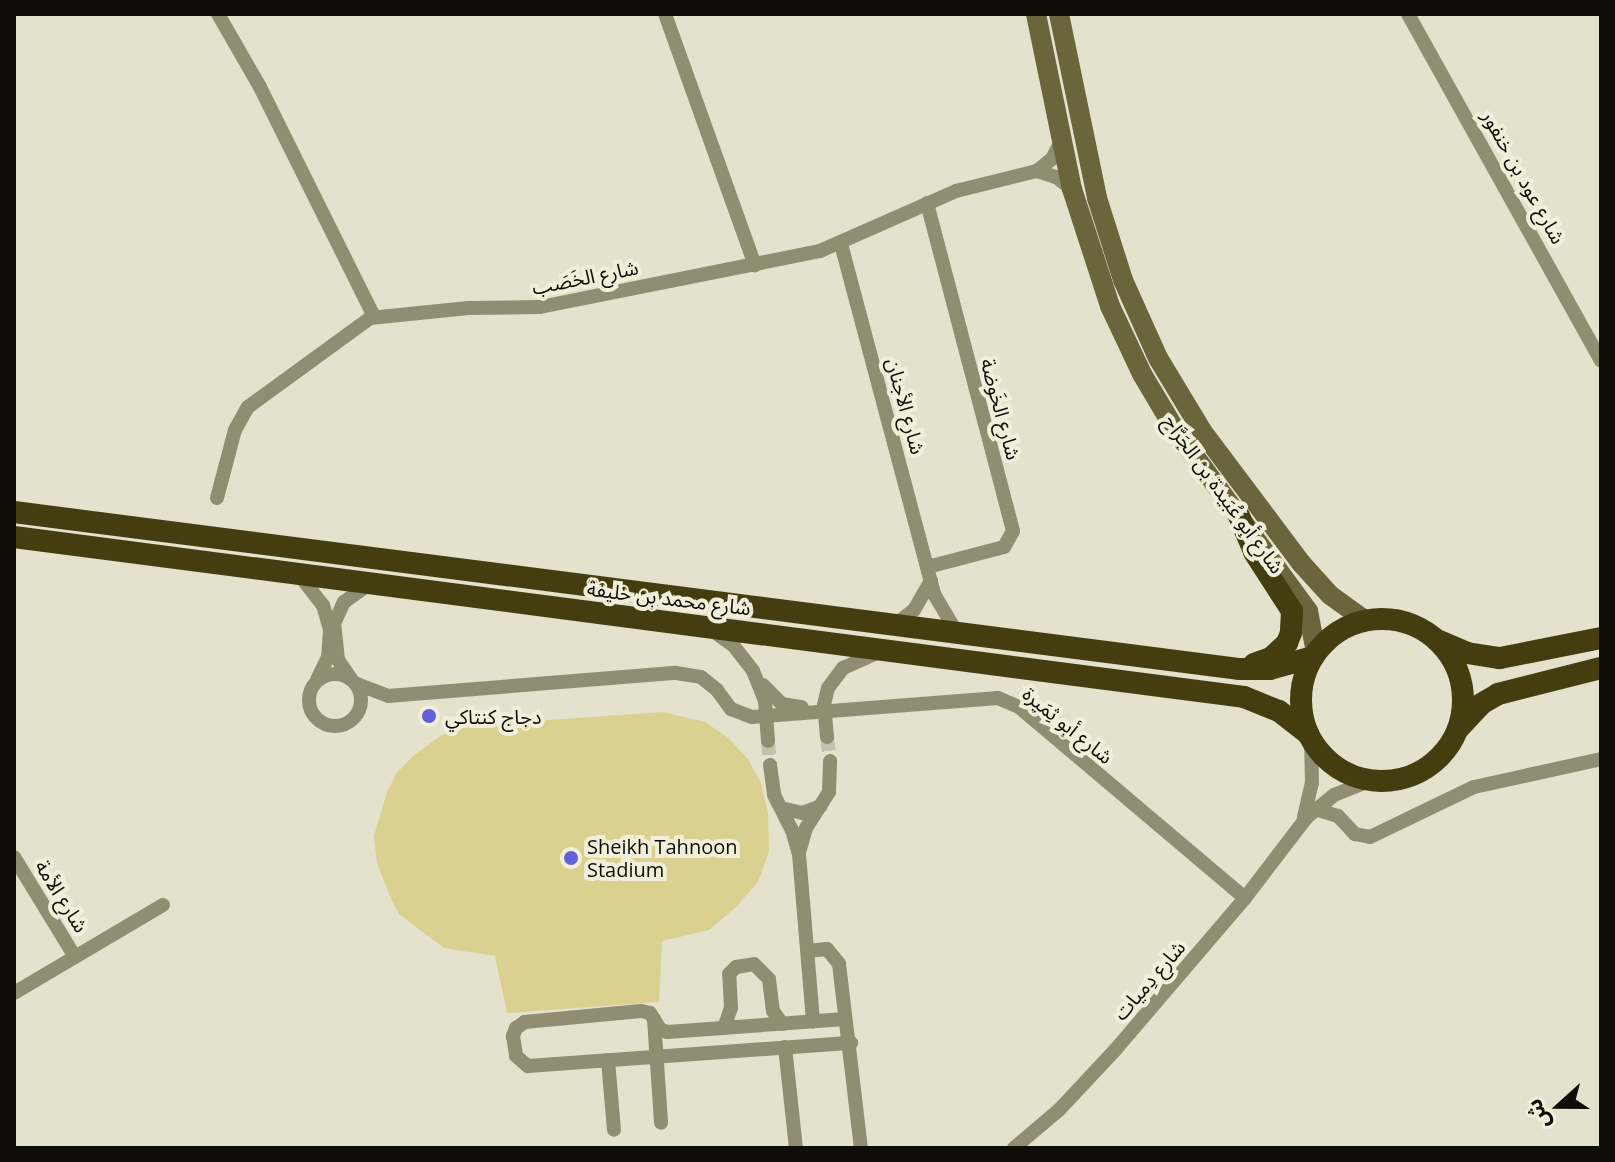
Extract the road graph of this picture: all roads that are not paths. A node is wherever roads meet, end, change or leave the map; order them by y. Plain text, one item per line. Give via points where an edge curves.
1 (218, 14) edge
2 (665, 14) edge
3 (1036, 14) edge
4 (1059, 14) edge
5 (1408, 14) edge
6 (1061, 141) junction
7 (1037, 171) junction
8 (1072, 189) junction
9 (927, 203) junction
10 (841, 244) junction
11 (755, 265) junction
12 (374, 317) junction
13 (1601, 361) edge
14 (217, 498) dead end
15 (14, 512) edge
16 (1239, 516) junction
17 (14, 537) edge
18 (930, 573) junction
19 (300, 576) junction
20 (368, 585) junction
21 (1366, 621) junction
22 (896, 624) junction
23 (704, 626) junction
24 (956, 631) junction
25 (332, 636) junction
26 (1601, 638) edge
27 (1436, 640) junction
28 (884, 651) junction
29 (1315, 654) junction
30 (1601, 668) edge
31 (1240, 669) junction
32 (755, 675) junction
33 (317, 681) junction
34 (354, 682) junction
35 (826, 691) junction
36 (388, 696) junction
37 (824, 711) junction
38 (358, 713) junction
39 (766, 717) junction
40 (1458, 730) junction
41 (827, 737) tunnel mouth
42 (1310, 737) junction
43 (768, 741) tunnel mouth
44 (1601, 759) edge
45 (830, 761) tunnel mouth
46 (770, 765) tunnel mouth
47 (1368, 781) junction
48 (821, 806) junction
49 (781, 808) junction
50 (1315, 809) junction
51 (1301, 825) junction
52 (799, 854) junction
53 (14, 857) edge
54 (1245, 898) junction
55 (163, 905) dead end
56 (808, 951) junction
57 (75, 957) junction
58 (14, 993) edge
59 (654, 1018) junction
60 (845, 1019) junction
61 (813, 1021) junction
62 (782, 1024) junction
63 (724, 1028) junction
64 (851, 1043) junction
65 (785, 1047) junction
66 (657, 1056) junction
67 (608, 1060) junction
68 (661, 1123) dead end
69 (614, 1130) dead end
70 (796, 1148) edge
71 (861, 1148) edge
72 (1014, 1148) edge

1 - 12 street
2 - 11 street
3 - 6 main road, شارع أبو عُبَيدة بن الجَرَّاح
4 - 21 main road, شارع أبو عُبَيدة بن الجَرَّاح via 1097,198 1123,280 1158,358 1202,431 1301,563 1330,595
5 - 13 street, شارع عود بن خنفور
6 - 7 street via 1052,159
6 - 8 main road, شارع أبو عُبَيدة بن الجَرَّاح
7 - 8 street
7 - 9 street, شارع الخَصَب
8 - 16 main road, شارع أبو عُبَيدة بن الجَرَّاح via 1110,306 1142,374 1191,454
9 - 10 street, شارع الخَصَب
9 - 18 street, شارع الخَوضة via 1013,531 1004,547
10 - 11 street, شارع الخَصَب
10 - 18 street, شارع الأجنان
11 - 12 street, شارع الخَصَب via 540,307
12 - 14 street, شارع الخَصَب via 248,407 235,430
15 - 22 highway, شارع محمد بن خليفة
16 - 29 main road, شارع أبو عُبَيدة بن الجَرَّاح via 1308,611
16 - 31 highway via 1254,552 1288,600 1293,622 1280,651
17 - 19 highway, شارع محمد بن خليفة
18 - 22 street via 922,601
18 - 24 street, شارع الأجنان via 940,608
19 - 20 highway, شارع محمد بن خليفة
19 - 25 street via 323,605
20 - 23 highway, شارع محمد بن خليفة
20 - 25 street via 344,602
21 - 27 highway via 1403,622
21 - 29 highway via 1347,627
22 - 24 highway, شارع محمد بن خليفة
23 - 28 highway, شارع محمد بن خليفة
23 - 32 street via 733,645
24 - 31 highway, شارع محمد بن خليفة
25 - 33 street
25 - 34 street via 338,660
26 - 27 highway via 1500,658 1467,653
27 - 40 highway via 1461,681
28 - 35 street via 853,661
28 - 42 highway, شارع محمد بن خليفة via 1244,697 1279,711
29 - 31 highway, شارع محمد بن خليفة via 1270,669
29 - 42 highway via 1301,695
30 - 40 highway via 1498,694
32 - 35 street via 773,696 794,708 807,707
32 - 39 street
33 - 34 street via 334,674
33 - 38 street via 309,702 319,720 338,726
34 - 36 street, شارع أبو ثِمَيرة
34 - 38 street via 361,696
35 - 37 street
36 - 38 street, شارع أبو ثِمَيرة
36 - 39 street, شارع أبو ثِمَيرة via 676,673 709,683 741,714
37 - 39 street, شارع أبو ثِمَيرة
37 - 41 street
37 - 54 street, شارع أبو ثِمَيرة via 986,698 1009,701
39 - 43 street
40 - 47 highway via 1444,754 1422,772 1396,781
42 - 47 highway via 1326,759
42 - 51 street, شارع دِميات via 1312,783
44 - 50 street via 1482,785 1370,837 1355,834 1338,816
45 - 48 street via 831,784
46 - 49 street
47 - 50 street, شارع دِميات
48 - 49 street via 802,813
48 - 52 street via 806,828
49 - 52 street
50 - 51 street, شارع دِميات
51 - 54 street, شارع دِميات
52 - 56 street
53 - 57 street, شارع الأمة
54 - 72 street, شارع دِميات via 1116,1049 1059,1110
55 - 57 street
56 - 60 street via 827,949 837,958
56 - 61 street
57 - 58 street
59 - 63 street via 667,1032
59 - 66 street
59 - 67 street via 641,1011 525,1022 514,1032 516,1056 528,1066
60 - 61 street
60 - 64 street
61 - 62 street
62 - 63 street
62 - 63 street via 773,1011 769,979 754,964 729,974 731,1013
64 - 65 street
64 - 71 street
65 - 66 street
65 - 70 street
66 - 67 street
66 - 68 street
67 - 69 street

